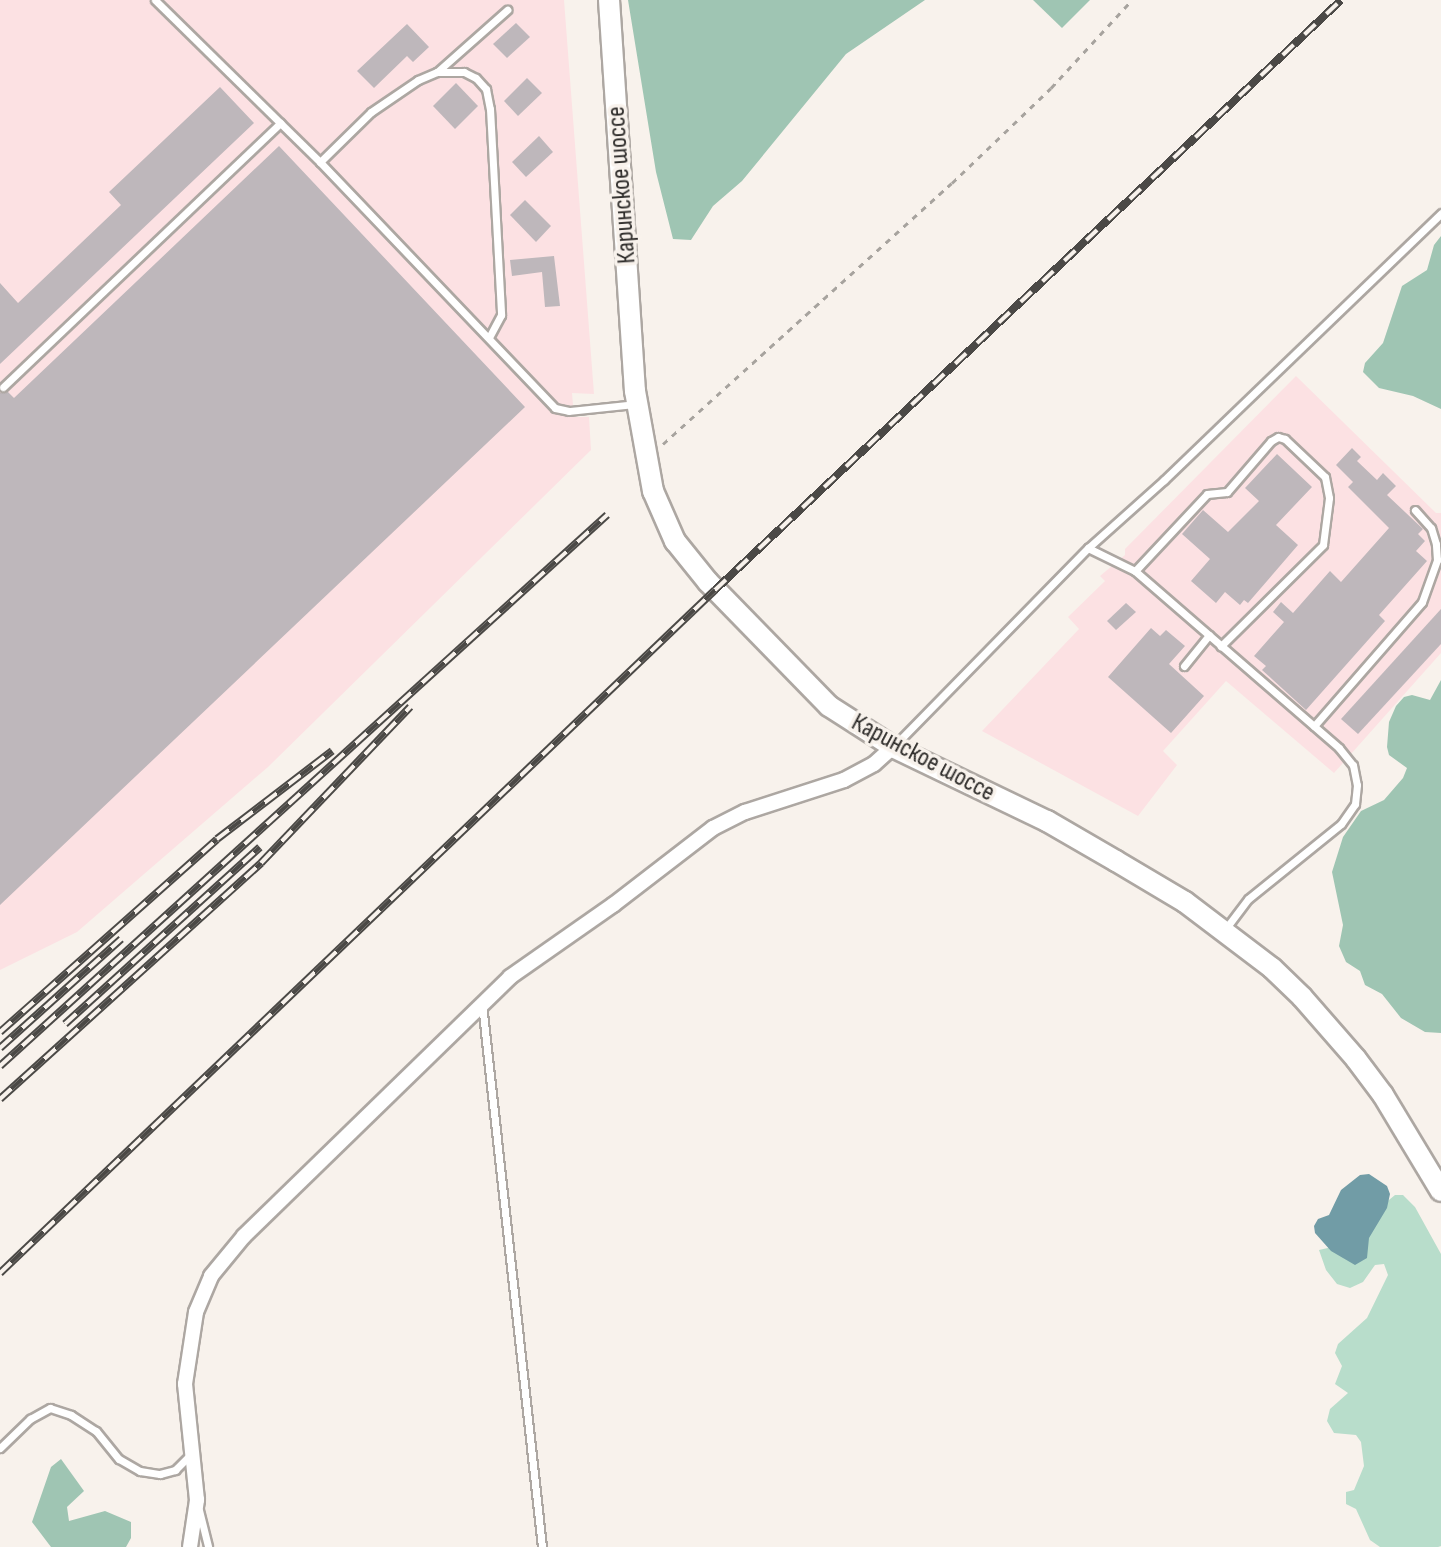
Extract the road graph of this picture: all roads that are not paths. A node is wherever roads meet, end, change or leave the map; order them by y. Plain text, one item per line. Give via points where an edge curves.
1 (155, 0) edge
2 (609, 0) edge
3 (507, 10) dead end
4 (437, 72) junction
5 (280, 123) junction
6 (320, 162) junction
7 (1441, 213) edge
8 (489, 338) junction
9 (3, 387) dead end
10 (637, 403) junction
11 (1415, 510) dead end
12 (1088, 548) junction
13 (1135, 571) junction
14 (1209, 635) junction
15 (1221, 646) junction
16 (1184, 666) dead end
17 (1314, 726) junction
18 (893, 747) junction
19 (1225, 930) junction
20 (482, 1004) junction
21 (1441, 1191) edge
22 (0, 1448) edge
23 (192, 1453) junction
24 (197, 1500) junction
25 (190, 1547) edge
26 (208, 1547) edge
27 (542, 1547) edge

1 - 5 lane
2 - 10 street, Каринское шоссе
3 - 4 lane
4 - 6 lane via 371,112
4 - 8 lane via 464,72 476,78 486,89 490,109 501,315
5 - 6 lane
5 - 9 lane
6 - 8 lane
7 - 12 lane
8 - 10 lane via 555,408
10 - 18 street, Каринское шоссе via 653,491 675,541 829,706
11 - 17 lane via 1431,528 1436,544 1437,560 1422,602
12 - 13 lane
12 - 18 lane
13 - 14 lane
13 - 15 lane via 1207,494 1227,492 1271,441 1285,439 1325,477 1329,498 1323,545
14 - 15 lane
14 - 16 lane
15 - 17 lane
17 - 19 lane via 1353,765 1355,804 1341,824 1248,899
18 - 19 street, Каринское шоссе via 1047,821
18 - 20 street via 844,780 745,812 713,828 510,977
19 - 21 street, Каринское шоссе via 1272,968 1332,1030 1383,1095
20 - 23 street via 244,1236 211,1276 196,1312 185,1384
20 - 27 lane
22 - 23 lane via 50,1408 96,1431 119,1459 140,1471 175,1470
23 - 24 street
24 - 25 street
24 - 26 lane

